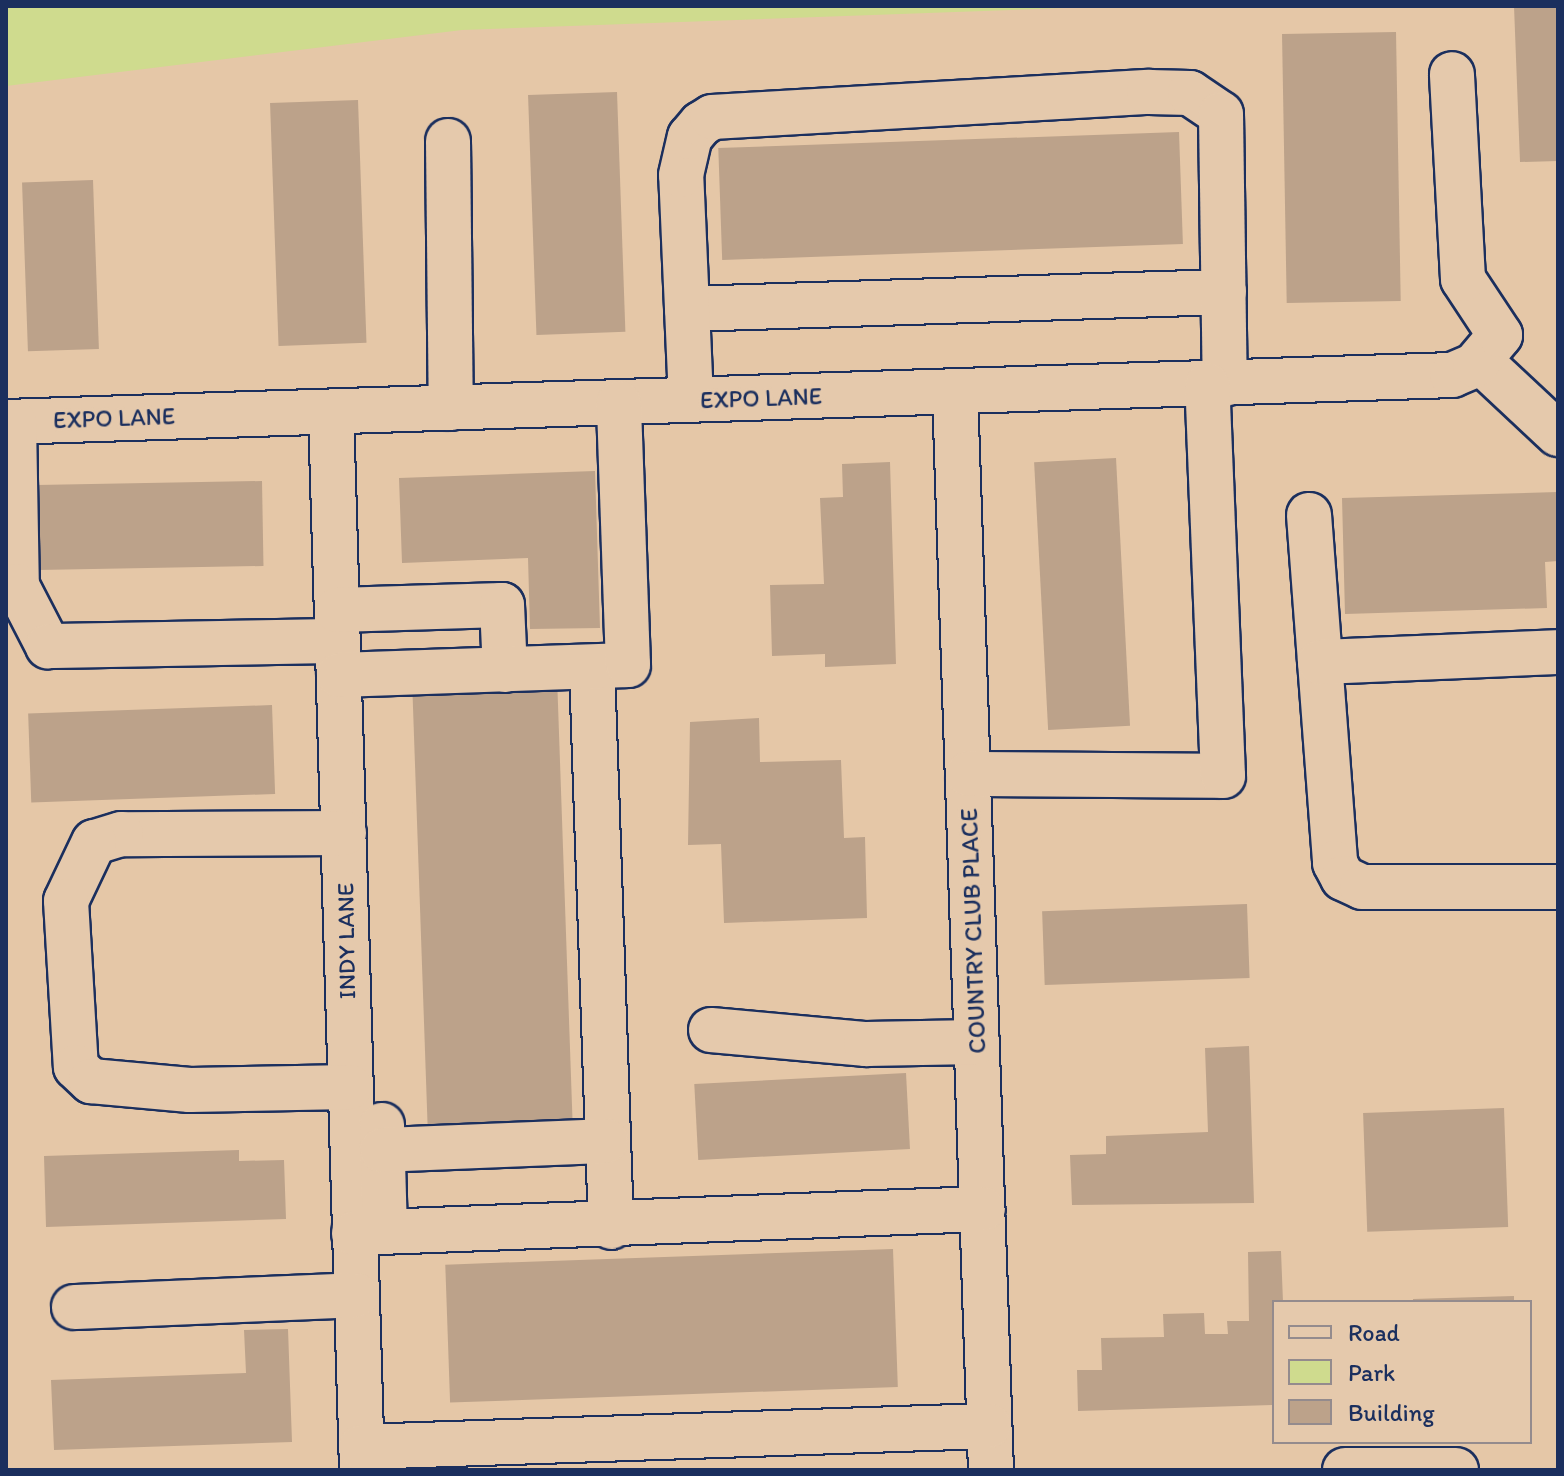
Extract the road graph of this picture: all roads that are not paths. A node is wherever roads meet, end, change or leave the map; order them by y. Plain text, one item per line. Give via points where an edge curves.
1 (1452, 74) dead end
2 (448, 141) dead end
3 (1224, 292) junction
4 (687, 309) junction
5 (1490, 348) junction
6 (1216, 384) junction
7 (955, 392) junction
8 (691, 400) junction
9 (619, 403) junction
10 (451, 408) junction
11 (331, 412) junction
12 (10, 422) edge
13 (1558, 434) edge
14 (1309, 515) dead end
15 (346, 650) junction
16 (1558, 652) edge
17 (1320, 662) junction
18 (592, 668) junction
19 (505, 670) junction
20 (968, 774) junction
21 (344, 833) junction
22 (1558, 887) edge
23 (711, 1030) dead end
24 (977, 1042) junction
25 (350, 1087) junction
26 (606, 1141) junction
27 (382, 1150) junction
28 (983, 1209) junction
29 (611, 1227) junction
30 (369, 1233) junction
31 (356, 1295) junction
32 (74, 1307) dead end
33 (989, 1426) junction
34 (362, 1459) edge
35 (991, 1470) edge
36 (1345, 1470) edge
37 (1456, 1470) edge

1 - 5 street via 1463,279
2 - 10 street
3 - 4 street
3 - 4 street via 1221,114 1190,93 1149,92 712,117 690,137 681,175
3 - 6 street
4 - 8 street
5 - 6 street, EXPO LANE via 1436,377
5 - 13 street
6 - 7 street, EXPO LANE
6 - 20 street via 1223,776
7 - 8 street, EXPO LANE
7 - 20 street, COUNTRY CLUB PLACE
8 - 9 street, EXPO LANE
9 - 10 street, EXPO LANE
9 - 18 street via 631,659 622,667
10 - 11 street, EXPO LANE
11 - 12 street, EXPO LANE
11 - 15 street, INDY LANE
12 - 15 street via 17,586 48,646
14 - 17 street
15 - 19 street
15 - 19 street via 502,605
15 - 21 street, INDY LANE
15 - 27 street
16 - 17 street
17 - 22 street via 1335,863 1352,887
18 - 19 street
18 - 26 street
20 - 24 street, COUNTRY CLUB PLACE
21 - 25 street, INDY LANE
21 - 25 street via 121,834 94,842 66,901 76,1067 91,1081 190,1090
23 - 24 street via 866,1044
24 - 28 street, COUNTRY CLUB PLACE
25 - 30 street, INDY LANE
26 - 27 street
26 - 29 street
27 - 30 street
28 - 29 street
28 - 33 street, COUNTRY CLUB PLACE
29 - 30 street
30 - 31 street, INDY LANE
31 - 32 street
31 - 34 street, INDY LANE
33 - 34 street
33 - 35 street, COUNTRY CLUB PLACE
36 - 37 street

